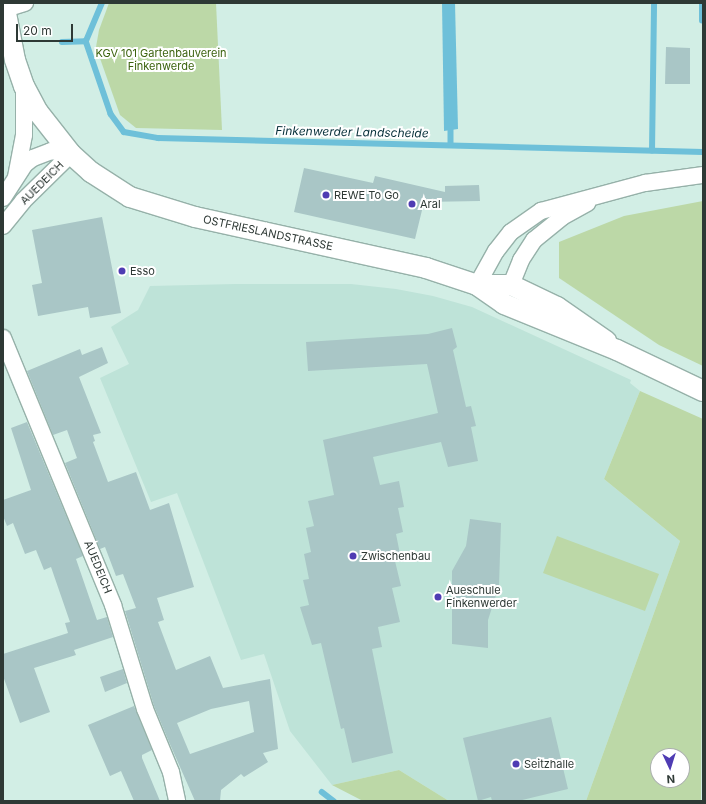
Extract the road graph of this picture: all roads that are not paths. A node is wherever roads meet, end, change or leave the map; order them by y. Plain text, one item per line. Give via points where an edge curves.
1 (25, 3) edge
2 (4, 6) edge
3 (24, 86) junction
4 (71, 154) junction
5 (703, 174) edge
6 (16, 177) junction
7 (604, 194) junction
8 (3, 198) edge
9 (3, 226) edge
10 (477, 285) junction
11 (511, 285) junction
12 (3, 338) edge
13 (617, 350) junction
14 (703, 391) edge
15 (177, 801) edge

1 - 2 street
2 - 3 street, OSTFRIESLANDSTRASSE via 15,60
3 - 4 street, OSTFRIESLANDSTRASSE via 42,117
3 - 6 street, AUEDEICH via 24,135
4 - 6 street, AUEDEICH via 60,151 41,153 25,164
4 - 9 street, AUEDEICH via 23,201
4 - 10 street, OSTFRIESLANDSTRASSE via 91,172 130,197 212,221 426,268
5 - 7 street via 645,183
6 - 8 street, AUEDEICH
7 - 10 street via 563,203 541,211 523,222 496,251
7 - 11 street via 562,217 534,240 521,260
10 - 11 street, OSTFRIESLANDSTRASSE
10 - 13 street, OSTFRIESLANDSTRASSE via 504,304
11 - 13 street, OSTFRIESLANDSTRASSE via 585,324
12 - 15 street, AUEDEICH via 113,605 145,709 171,772
13 - 14 street, OSTFRIESLANDSTRASSE

